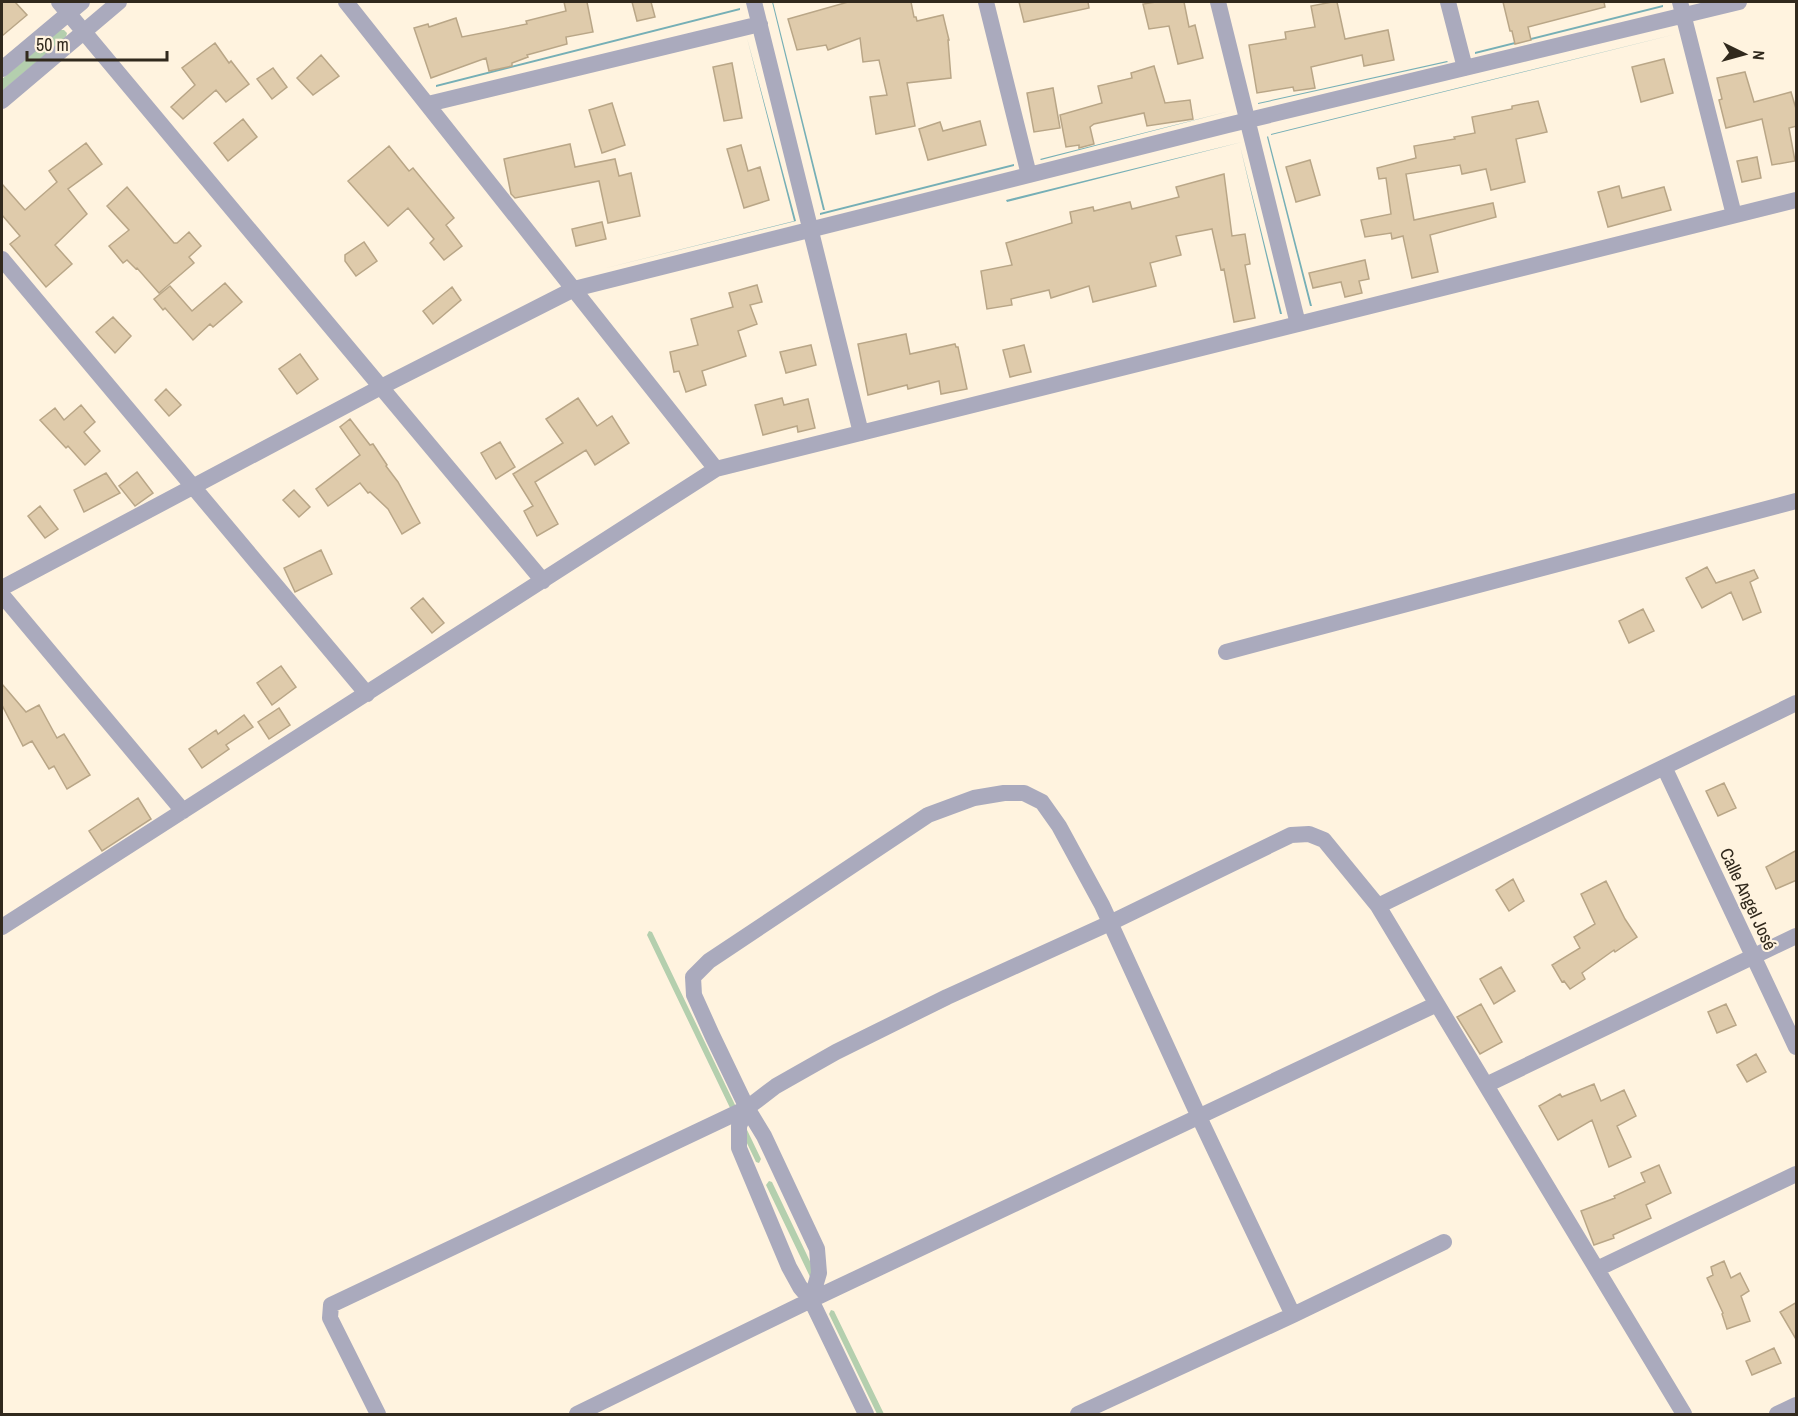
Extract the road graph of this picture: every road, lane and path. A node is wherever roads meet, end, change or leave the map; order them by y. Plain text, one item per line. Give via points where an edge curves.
1 (82, 2) edge
2 (119, 2) edge
3 (346, 2) edge
4 (754, 2) edge
5 (986, 2) edge
6 (1218, 2) edge
7 (1448, 2) edge
8 (1739, 2) edge
9 (63, 7) edge
10 (1682, 8) edge
11 (760, 24) junction
12 (84, 31) junction
13 (1465, 68) junction
14 (2, 69) edge
15 (2, 101) edge
16 (428, 104) junction
17 (1247, 120) junction
18 (1029, 175) junction
19 (1797, 200) edge
20 (1734, 215) junction
21 (811, 231) junction
22 (2, 259) edge
23 (574, 289) junction
24 (1298, 324) junction
25 (381, 387) junction
26 (861, 433) junction
27 (716, 469) junction
28 (192, 486) junction
29 (1797, 501) edge
30 (543, 581) junction
31 (2, 588) edge
32 (2, 595) edge
33 (1226, 652) dead end
34 (367, 694) junction
35 (1797, 703) edge
36 (1664, 767) junction
37 (183, 811) junction
38 (1378, 906) junction
39 (1110, 923) junction
40 (2, 925) edge
41 (1797, 936) edge
42 (1754, 957) junction
43 (1437, 1004) junction
44 (1797, 1047) edge
45 (1486, 1085) junction
46 (747, 1108) junction
47 (1199, 1117) junction
48 (1797, 1174) edge
49 (1444, 1242) dead end
50 (1597, 1269) junction
51 (811, 1300) junction
52 (1293, 1315) junction
53 (1797, 1405) edge
54 (378, 1414) edge
55 (577, 1414) edge
56 (866, 1414) edge
57 (1078, 1414) edge
58 (1684, 1414) edge
59 (1777, 1414) edge

1 - 9 street
2 - 12 street
3 - 16 street
4 - 11 street
5 - 18 street
6 - 17 street
7 - 13 street
8 - 10 street
9 - 12 street
9 - 14 street
10 - 13 street
10 - 20 street
11 - 16 street
11 - 21 street
12 - 15 street
12 - 25 street
13 - 17 street
16 - 23 street
17 - 18 street
17 - 24 street
18 - 21 street
19 - 20 street
20 - 24 street
21 - 23 street
21 - 26 street
22 - 28 street
23 - 25 street
23 - 27 street
24 - 26 street
25 - 28 street
25 - 30 street
26 - 27 street
27 - 30 street
28 - 31 street
28 - 34 street
29 - 33 street
30 - 34 street
32 - 37 street
34 - 37 street
35 - 36 street
36 - 38 street
36 - 42 street, Calle Angel José
37 - 40 street
38 - 39 street via 1324,840 1309,834 1291,835
38 - 43 street
39 - 46 street via 836,1052 776,1086
39 - 46 street via 1071,847 1042,802 1024,793 1004,793 974,798 928,815 709,961 693,978 694,995
39 - 47 street
41 - 42 street
42 - 44 street, Calle Angel José
42 - 45 street
43 - 45 street
43 - 47 street
45 - 50 street
46 - 51 street via 817,1249 819,1273
46 - 51 street via 740,1126 740,1148 789,1267
46 - 54 street via 331,1305 330,1318
47 - 51 street
47 - 52 street
48 - 50 street
49 - 52 street
50 - 58 street
51 - 55 street
51 - 56 street
52 - 57 street
53 - 59 street

